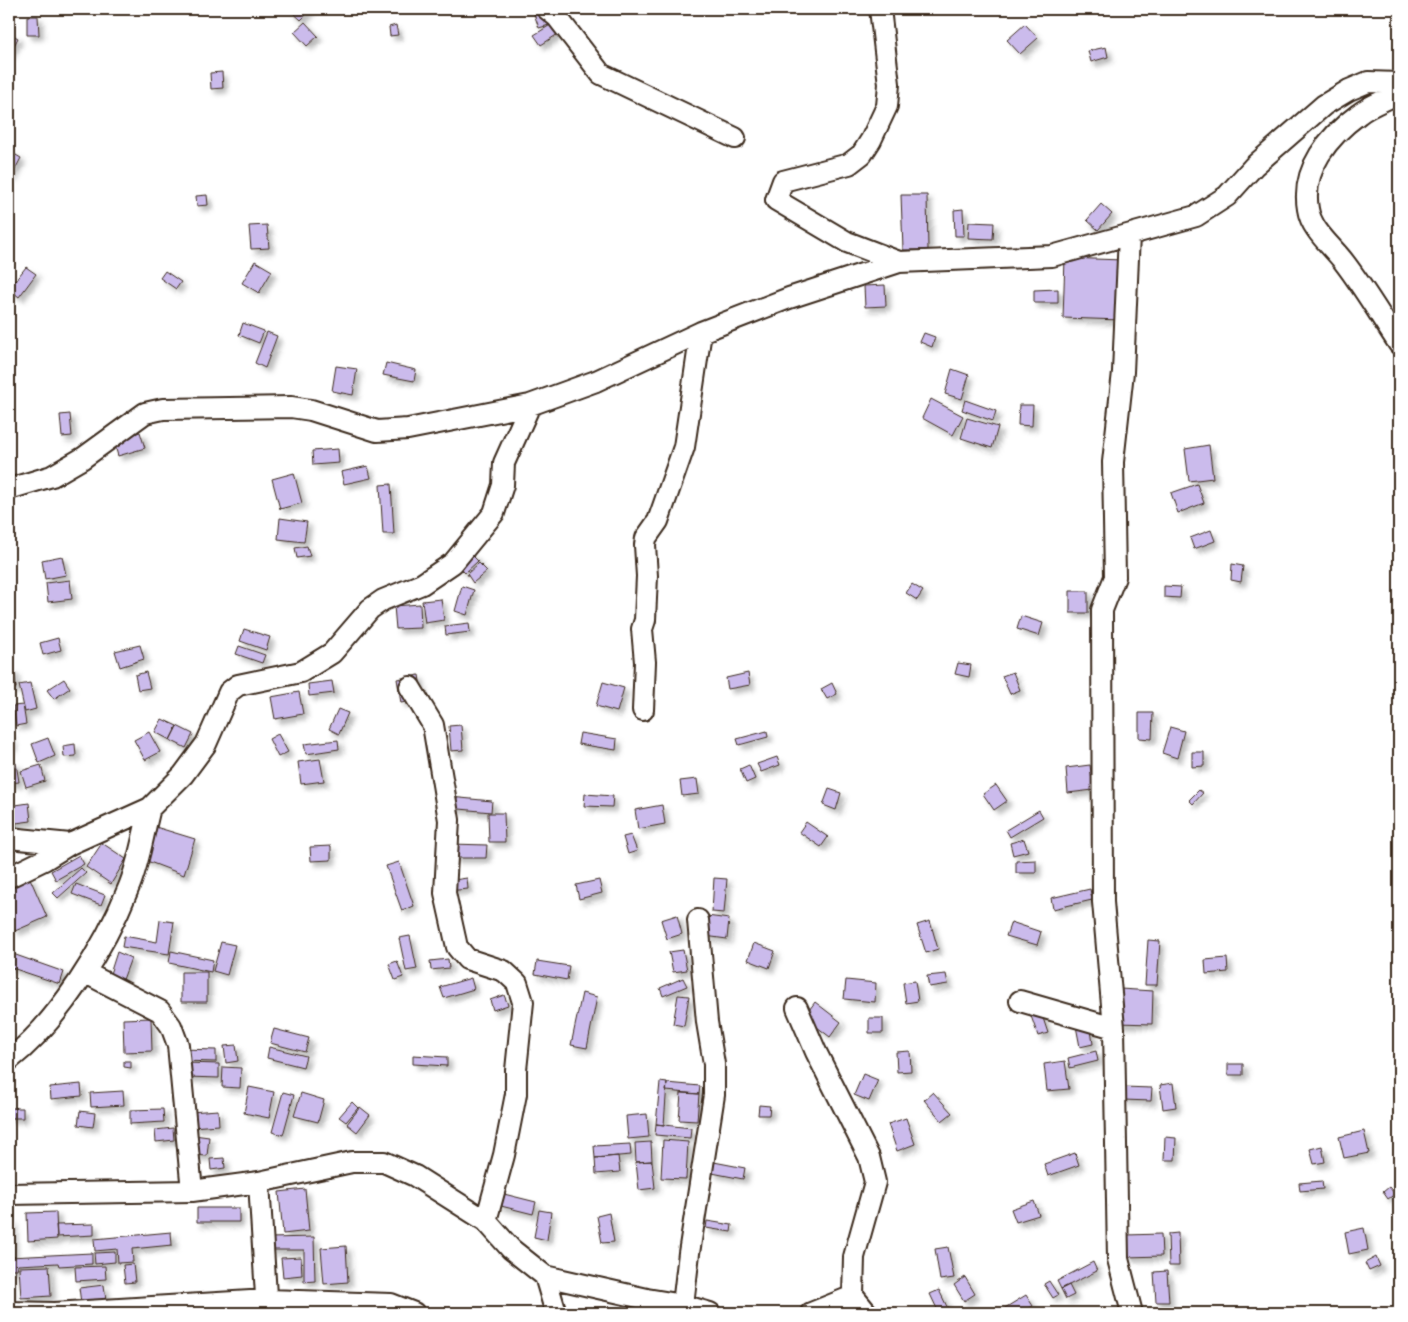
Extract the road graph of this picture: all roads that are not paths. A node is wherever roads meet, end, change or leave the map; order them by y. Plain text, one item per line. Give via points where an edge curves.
1 (547, 9) edge
2 (880, 9) edge
3 (1399, 83) edge
4 (1399, 93) edge
5 (735, 138) dead end
6 (1129, 235) junction
7 (899, 262) junction
8 (701, 332) junction
9 (1399, 344) edge
10 (530, 405) junction
11 (9, 489) edge
12 (410, 687) dead end
13 (643, 710) dead end
14 (150, 808) junction
15 (9, 838) edge
16 (70, 844) junction
17 (9, 877) edge
18 (698, 920) dead end
19 (86, 973) junction
20 (1020, 1001) dead end
21 (797, 1008) dead end
22 (1114, 1028) junction
23 (9, 1060) edge
24 (259, 1182) junction
25 (192, 1191) junction
26 (9, 1194) edge
27 (486, 1221) junction
28 (545, 1276) junction
29 (853, 1296) junction
30 (683, 1305) junction
31 (649, 1306) edge
32 (267, 1307) edge
33 (9, 1312) edge
34 (414, 1313) edge
35 (556, 1313) edge
36 (710, 1313) edge
37 (811, 1313) edge
38 (867, 1313) edge
39 (1132, 1313) edge

1 - 5 street via 557,17 601,74
2 - 7 street via 889,84 887,106 871,140 862,154 849,164 784,181 776,200 847,242
3 - 6 street via 1368,82 1349,90 1324,105 1254,166 1227,196 1196,216
4 - 9 street via 1360,113 1332,137 1314,163 1308,210 1315,228 1344,262
6 - 7 street via 1052,256
6 - 22 street via 1123,372 1113,462 1115,577 1102,610 1103,902
7 - 8 street via 789,298
8 - 10 street via 596,381
8 - 13 street via 684,447 658,521 646,538
10 - 11 street via 377,432 311,410 291,407 163,409 145,413 52,476
10 - 14 street via 504,463 503,485 494,513 453,563 422,584 370,609 332,653 301,672 238,685 229,692 206,744 183,775
12 - 27 street via 433,725 449,820 445,894 457,947 467,959 504,971 517,983 523,1002 516,1094
14 - 16 street
14 - 19 street via 129,888
15 - 16 street
16 - 17 street
18 - 30 street via 714,1064 714,1095
19 - 23 street via 25,1048
19 - 25 street via 160,1011 171,1026 178,1045
20 - 22 street
21 - 29 street via 870,1157 875,1182 854,1257
22 - 39 street via 1118,1259
24 - 25 street
24 - 27 street via 352,1162 384,1162 415,1176
24 - 32 street
25 - 26 street
27 - 28 street via 511,1249
28 - 31 street
28 - 35 street
29 - 37 street
29 - 38 street
30 - 31 street
30 - 36 street
32 - 33 street
32 - 34 street via 391,1304

